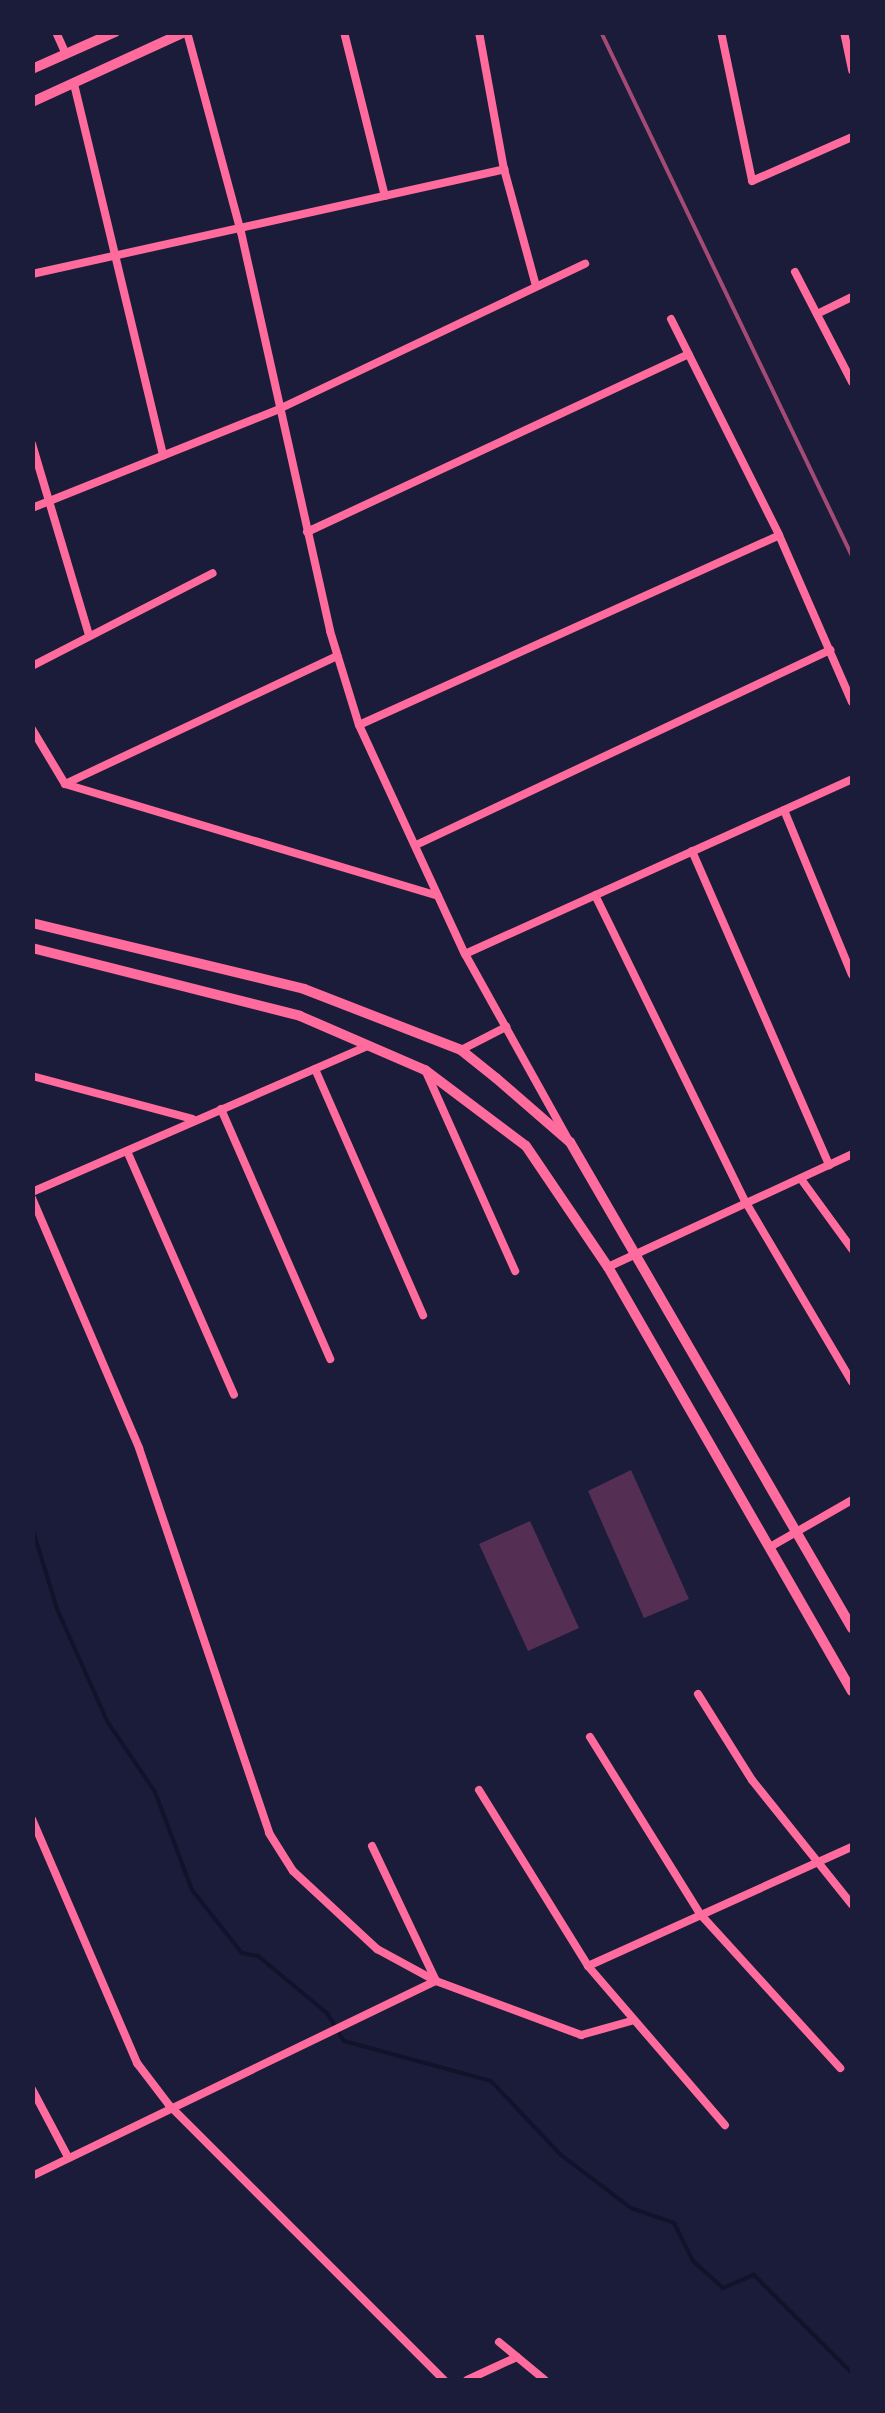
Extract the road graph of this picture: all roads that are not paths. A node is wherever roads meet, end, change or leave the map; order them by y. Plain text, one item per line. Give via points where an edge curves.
1 (56, 32) edge
2 (115, 32) edge
3 (186, 32) edge
4 (344, 32) edge
5 (479, 32) edge
6 (721, 32) edge
7 (844, 32) edge
8 (66, 54) junction
9 (32, 69) edge
10 (852, 70) edge
11 (74, 84) junction
12 (32, 102) edge
13 (852, 136) edge
14 (504, 169) junction
15 (385, 196) junction
16 (241, 232) junction
17 (114, 254) junction
18 (585, 264) dead end
19 (795, 272) dead end
20 (32, 274) edge
21 (536, 286) junction
22 (852, 297) edge
23 (817, 314) junction
24 (671, 318) dead end
25 (688, 354) junction
26 (852, 382) edge
27 (279, 408) junction
28 (32, 444) edge
29 (163, 454) junction
30 (46, 502) junction
31 (32, 508) edge
32 (308, 532) junction
33 (779, 535) junction
34 (212, 573) dead end
35 (89, 635) junction
36 (830, 650) junction
37 (337, 656) junction
38 (32, 666) edge
39 (852, 702) edge
40 (359, 725) junction
41 (32, 730) edge
42 (852, 779) edge
43 (65, 784) junction
44 (784, 810) junction
45 (416, 845) junction
46 (692, 851) junction
47 (595, 895) junction
48 (438, 896) junction
49 (32, 923) edge
50 (32, 948) edge
51 (465, 954) junction
52 (852, 975) edge
53 (506, 1027) junction
54 (370, 1044) junction
55 (461, 1050) junction
56 (315, 1070) junction
57 (425, 1070) junction
58 (32, 1076) edge
59 (221, 1110) junction
60 (194, 1120) junction
61 (570, 1142) junction
62 (127, 1151) junction
63 (852, 1154) edge
64 (829, 1165) junction
65 (801, 1179) junction
66 (32, 1195) edge
67 (746, 1200) junction
68 (852, 1249) edge
69 (632, 1252) junction
70 (608, 1267) junction
71 (515, 1271) dead end
72 (423, 1315) dead end
73 (330, 1359) dead end
74 (852, 1382) edge
75 (234, 1395) dead end
76 (852, 1500) edge
77 (794, 1535) junction
78 (770, 1547) junction
79 (852, 1628) edge
80 (852, 1691) edge
81 (698, 1694) dead end
82 (590, 1737) dead end
83 (479, 1790) dead end
84 (32, 1819) edge
85 (372, 1846) dead end
86 (852, 1847) edge
87 (814, 1864) junction
88 (852, 1905) edge
89 (701, 1915) junction
90 (588, 1966) junction
91 (436, 1981) junction
92 (631, 2021) junction
93 (840, 2068) dead end
94 (32, 2089) edge
95 (168, 2105) junction
96 (725, 2125) dead end
97 (68, 2158) junction
98 (34, 2172) edge
99 (499, 2342) dead end
100 (516, 2357) junction
101 (444, 2380) edge
102 (467, 2380) edge
103 (545, 2380) edge

1 - 8 street
2 - 8 street
3 - 11 street
3 - 16 street
4 - 15 street
5 - 14 street
6 - 13 street via 752,181
7 - 10 street
8 - 9 street
11 - 12 street
11 - 17 street
14 - 15 street
14 - 21 street
15 - 16 street
16 - 17 street
16 - 27 street
17 - 20 street
17 - 29 street
18 - 21 street
19 - 23 street
21 - 27 street
22 - 23 street
23 - 26 street
24 - 25 street
25 - 32 street
25 - 33 street
27 - 29 street
27 - 32 street
28 - 30 street
29 - 30 street
30 - 31 street
30 - 35 street
32 - 37 street
33 - 36 street
33 - 40 street
34 - 35 street
35 - 38 street
36 - 39 street
36 - 45 street
37 - 40 street
37 - 43 street
40 - 45 street
41 - 43 street
42 - 44 street
43 - 48 street
44 - 46 street
44 - 52 street
45 - 48 street
46 - 47 street
46 - 64 street
47 - 51 street
47 - 67 street
48 - 51 street
49 - 55 street via 304,988
50 - 54 street via 300,1016
51 - 53 street
53 - 55 street
53 - 61 street
54 - 56 street
54 - 57 street
55 - 61 street
56 - 59 street
56 - 72 street
57 - 70 street via 526,1146
57 - 71 street
58 - 60 street
59 - 60 street
59 - 73 street
60 - 62 street
61 - 69 street
62 - 66 street
62 - 75 street
63 - 64 street
64 - 65 street
65 - 67 street
65 - 68 street
66 - 91 street via 140,1448 270,1833 292,1871 377,1949
67 - 69 street
67 - 74 street
69 - 70 street
69 - 77 street
70 - 78 street
76 - 77 street
77 - 78 street
77 - 79 street
78 - 80 street
81 - 87 street
82 - 89 street
83 - 90 street
84 - 95 street via 116,2025
85 - 91 street
86 - 87 street
87 - 88 street
87 - 89 street
89 - 90 street
89 - 93 street
90 - 92 street
91 - 92 street via 582,2036
91 - 95 street
92 - 96 street
94 - 97 street
95 - 97 street
95 - 101 street
97 - 98 street
99 - 100 street
100 - 102 street
100 - 103 street

